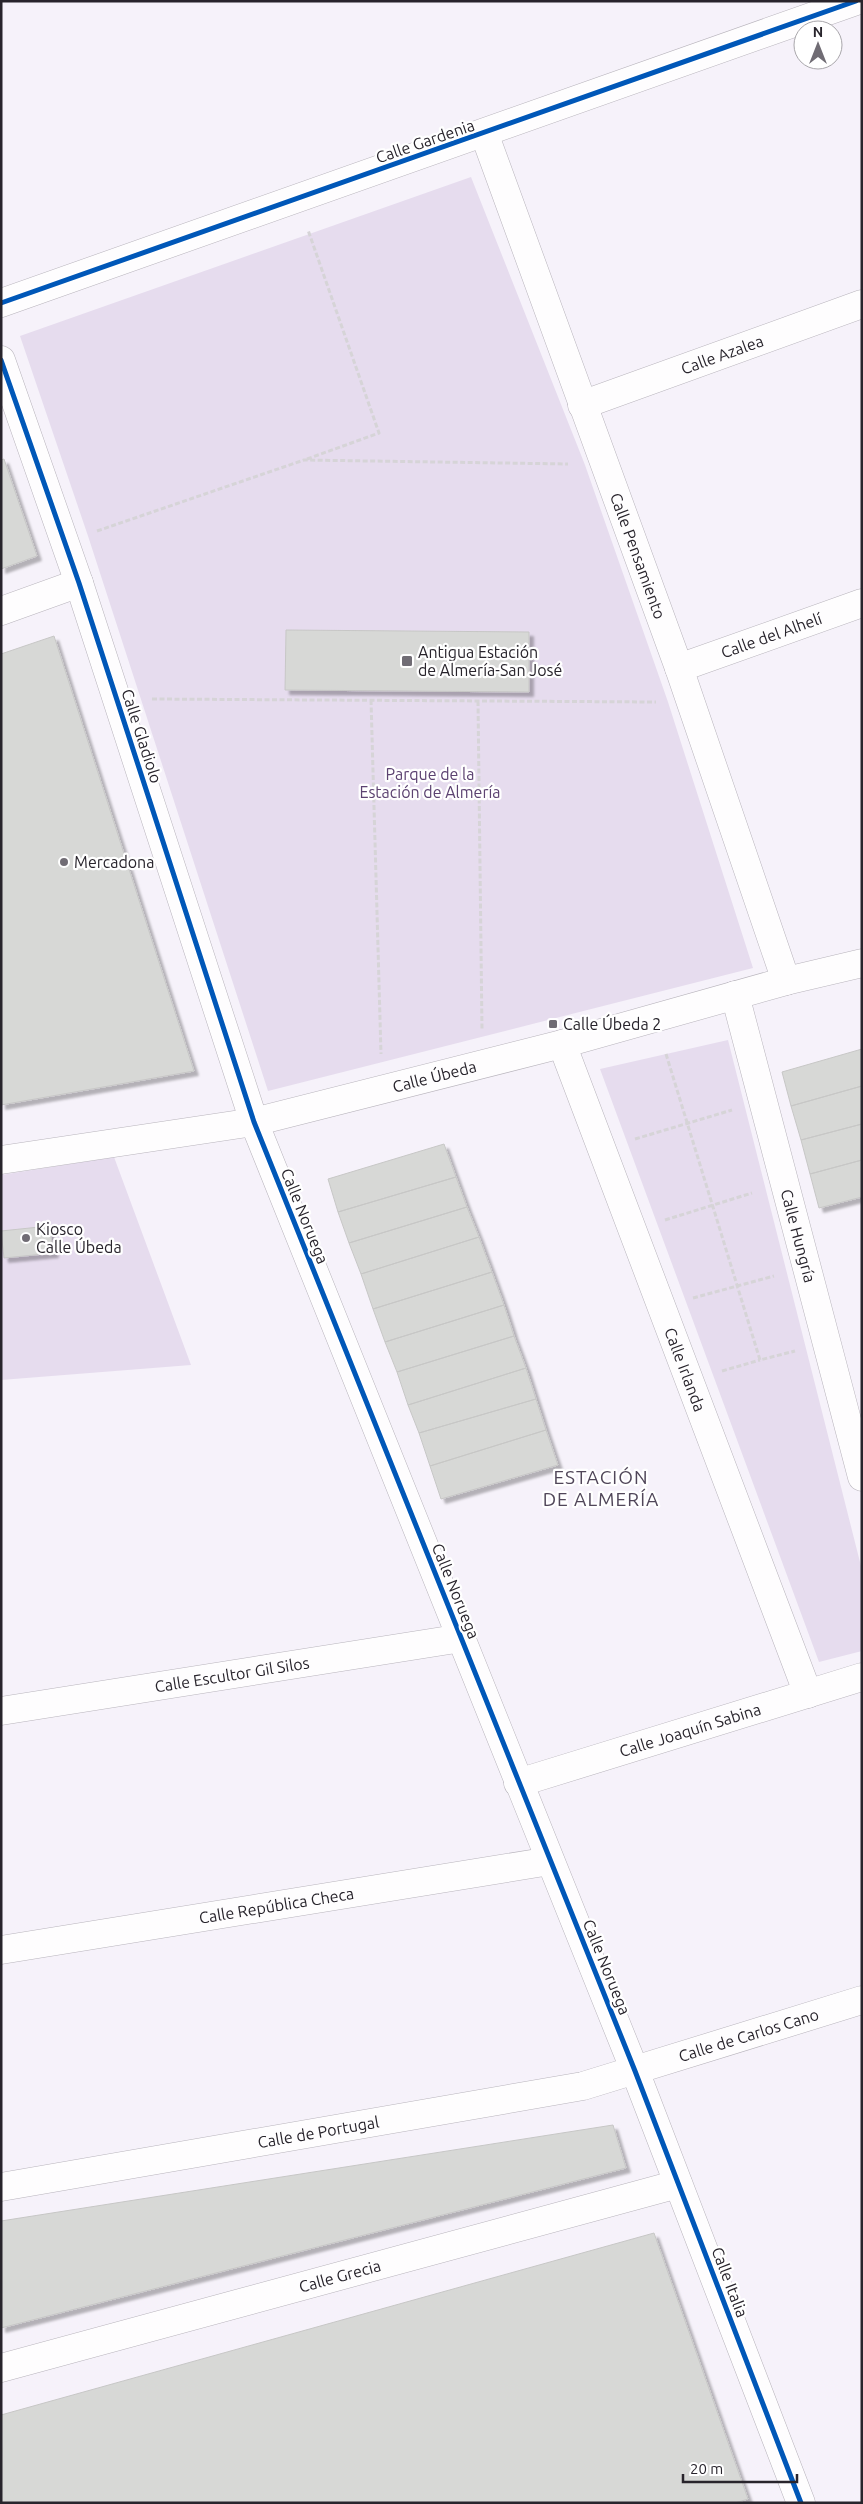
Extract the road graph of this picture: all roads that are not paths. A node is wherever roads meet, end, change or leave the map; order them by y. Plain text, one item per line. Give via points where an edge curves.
1 (856, 1) edge
2 (484, 133) junction
3 (1, 303) edge
4 (862, 304) edge
5 (1, 360) edge
6 (582, 405) junction
7 (79, 583) junction
8 (862, 603) edge
9 (1, 611) edge
10 (679, 668) junction
11 (862, 963) edge
12 (786, 981) junction
13 (735, 996) junction
14 (562, 1044) junction
15 (254, 1122) junction
16 (1, 1160) edge
17 (862, 1476) edge
18 (462, 1638) junction
19 (862, 1677) edge
20 (808, 1694) junction
21 (1, 1711) edge
22 (518, 1783) junction
23 (550, 1862) junction
24 (1, 1950) edge
25 (862, 2000) edge
26 (635, 2071) junction
27 (678, 2184) junction
28 (1, 2187) edge
29 (1, 2368) edge
30 (801, 2503) edge

1 - 2 street, Calle Gardenia
2 - 3 street, Calle Gardenia
2 - 6 street, Calle Pensamiento
4 - 6 street, Calle Azalea
5 - 7 street, Calle Gladiolo
6 - 10 street, Calle Pensamiento
7 - 9 street
7 - 15 street, Calle Gladiolo
8 - 10 street, Calle del Alhelí
10 - 12 street, Calle Pensamiento
11 - 12 street, Calle Úbeda
12 - 13 street, Calle Úbeda
13 - 14 street, Calle Úbeda
13 - 17 street, Calle Hungría
14 - 15 street, Calle Úbeda
14 - 20 street, Calle Irlanda
15 - 16 street, Calle Úbeda
15 - 18 street, Calle Noruega
18 - 21 street, Calle Escultor Gil Silos
18 - 22 street, Calle Noruega
19 - 20 street, Calle Joaquín Sabina
20 - 22 street, Calle Joaquín Sabina
22 - 23 street, Calle Noruega
23 - 24 street, Calle República Checa
23 - 26 street, Calle Noruega
25 - 26 street, Calle de Carlos Cano
26 - 27 street, Calle Italia
26 - 28 street, Calle de Portugal via 583,2086
27 - 29 street, Calle Grecia
27 - 30 street, Calle Italia

